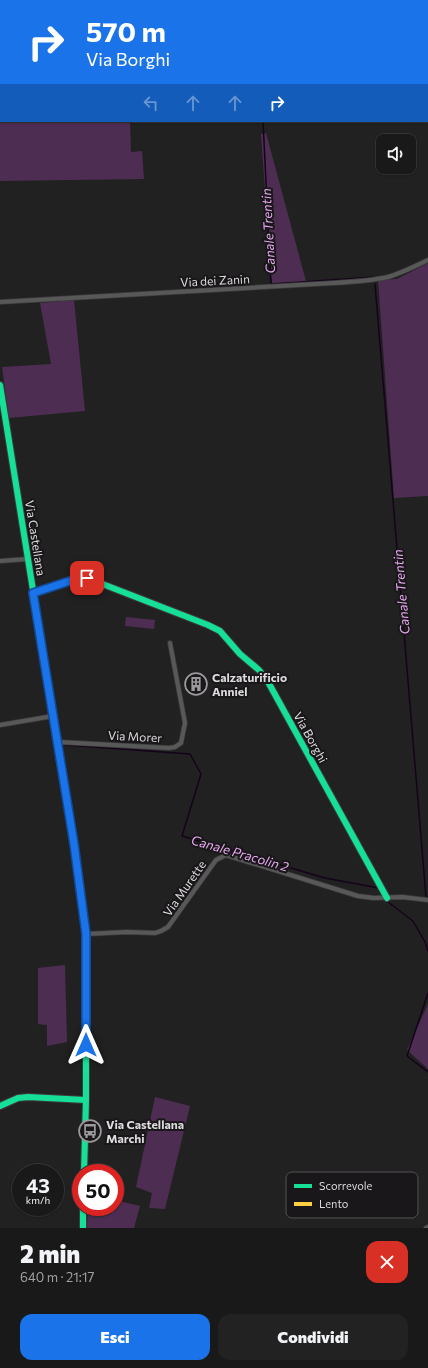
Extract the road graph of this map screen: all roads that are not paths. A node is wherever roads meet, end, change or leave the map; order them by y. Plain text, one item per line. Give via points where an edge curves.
1 (428, 260) edge
2 (0, 302) edge
3 (0, 385) edge
4 (28, 559) junction
5 (0, 561) edge
6 (33, 593) junction
7 (170, 643) dead end
8 (53, 716) junction
9 (0, 725) edge
10 (58, 742) junction
11 (387, 898) junction
12 (428, 900) edge
13 (86, 934) junction
14 (86, 1100) junction
15 (0, 1106) edge
16 (84, 1164) edge
17 (83, 1216) edge
18 (83, 1228) edge

1 - 2 street, Via dei Zanin via 387,277 359,281
3 - 4 main road, Via Castellana
4 - 5 street
4 - 6 main road, Via Castellana
6 - 8 main road, Via Castellana
6 - 11 main road, Via Borghi via 87,578 220,630 267,680
7 - 10 street, Via Morer via 185,723 181,743 169,748
8 - 9 street
8 - 10 main road, Via Castellana
10 - 13 main road, Via Castellana
11 - 12 street
11 - 13 street, Via Murette via 358,896 226,855 216,860 168,927 161,932
13 - 14 main road, Via Castellana
14 - 15 main road via 28,1097 18,1098
14 - 16 main road, Via Castellana
17 - 18 main road

